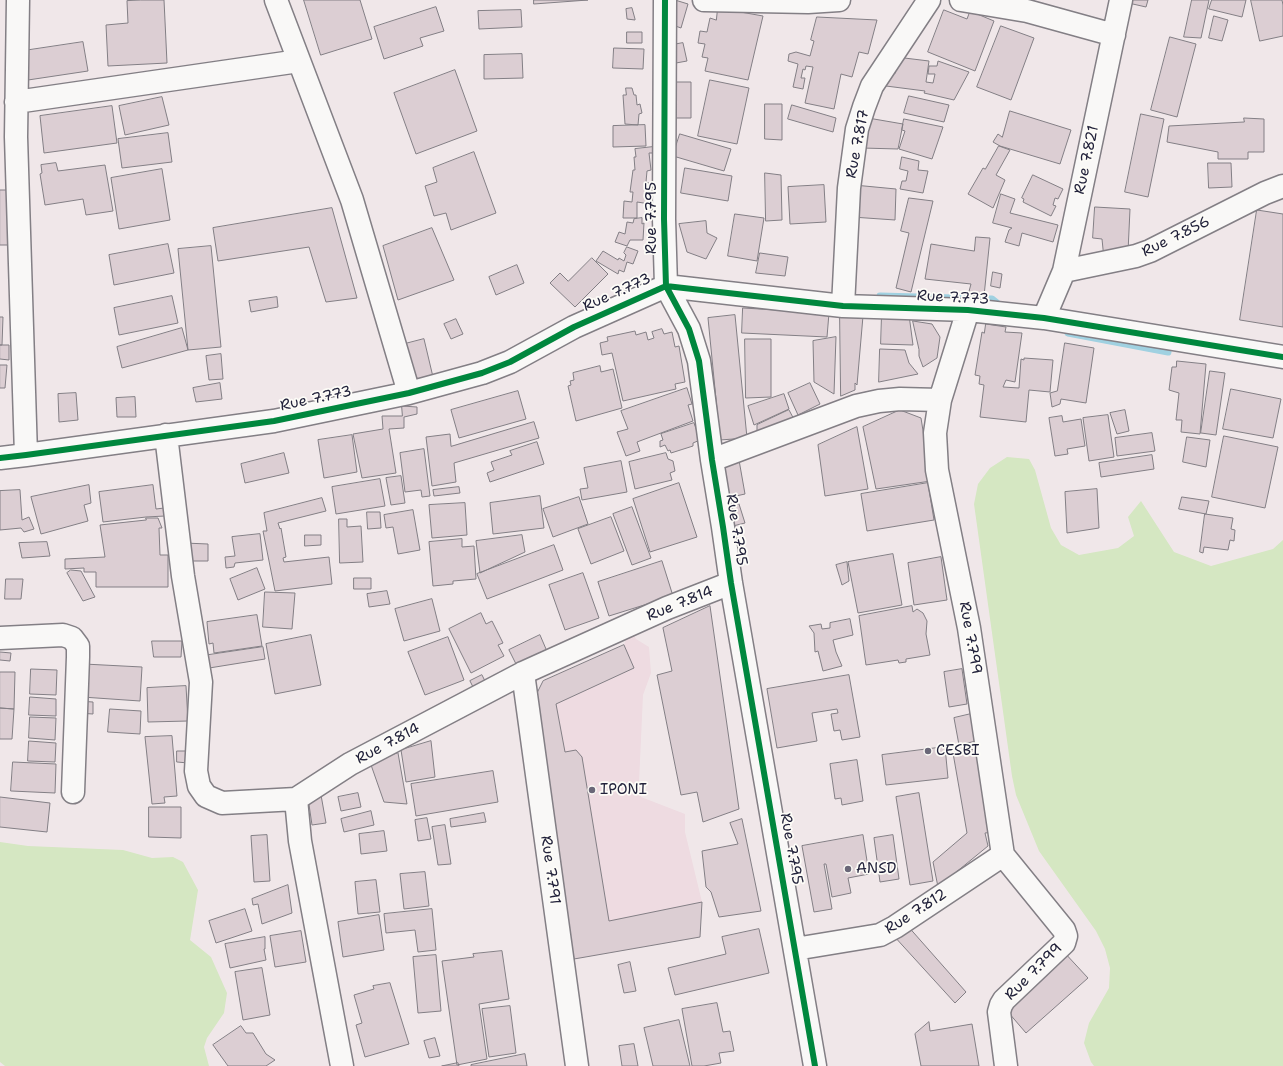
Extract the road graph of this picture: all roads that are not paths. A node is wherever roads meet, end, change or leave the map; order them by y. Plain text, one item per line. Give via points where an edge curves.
1 (18, 0) edge
2 (276, 0) edge
3 (665, 0) edge
4 (704, 0) edge
5 (839, 0) edge
6 (929, 0) edge
7 (962, 0) edge
8 (1121, 0) edge
9 (1114, 35) junction
10 (299, 61) junction
11 (16, 102) junction
12 (1283, 186) edge
13 (1064, 271) junction
14 (666, 286) junction
15 (843, 306) junction
16 (968, 310) junction
17 (1044, 318) junction
18 (1283, 357) edge
19 (409, 393) junction
20 (940, 400) junction
21 (166, 435) junction
22 (26, 455) junction
23 (0, 458) edge
24 (712, 460) junction
25 (731, 583) junction
26 (0, 638) edge
27 (523, 673) junction
28 (73, 792) dead end
29 (296, 799) junction
30 (1003, 855) junction
31 (795, 949) junction
32 (342, 1066) edge
33 (577, 1066) edge
34 (815, 1066) edge
35 (1006, 1066) edge

1 - 11 street
2 - 10 street
3 - 14 street, Rue 7.795
4 - 5 street
6 - 15 street, Rue 7.817 via 872,86 857,129 849,188
7 - 9 street via 1027,11
8 - 9 street, Rue 7.821
9 - 13 street, Rue 7.821
10 - 11 street
10 - 19 street via 352,200
11 - 22 street
12 - 13 street, Rue 7.856 via 1150,251
13 - 17 street, Rue 7.821
14 - 15 street, Rue 7.773
14 - 19 street, Rue 7.773 via 574,327 510,362 482,373
14 - 24 street, Rue 7.795 via 689,329 699,361
15 - 16 street, Rue 7.773
16 - 17 street, Rue 7.773
16 - 20 street, Rue 7.799
17 - 18 street, Rue 7.773
19 - 21 street, Rue 7.773 via 274,421
20 - 24 street via 900,399 856,406
20 - 30 street, Rue 7.799 via 935,433 937,470 970,628
21 - 22 street, Rue 7.773
21 - 29 street via 183,576 201,682 196,771 200,786 206,796 222,803
22 - 23 street, Rue 7.773
24 - 25 street, Rue 7.795
25 - 27 street, Rue 7.814 via 667,608
25 - 31 street, Rue 7.795
26 - 28 street via 63,635 72,638 78,646
27 - 29 street, Rue 7.814 via 350,764
27 - 33 street, Rue 7.791
29 - 32 street via 300,841
30 - 31 street, Rue 7.812 via 895,928 880,935
30 - 35 street, Rue 7.799 via 1064,930 1066,936 1064,943 1004,1000 1001,1006
31 - 34 street, Rue 7.795

